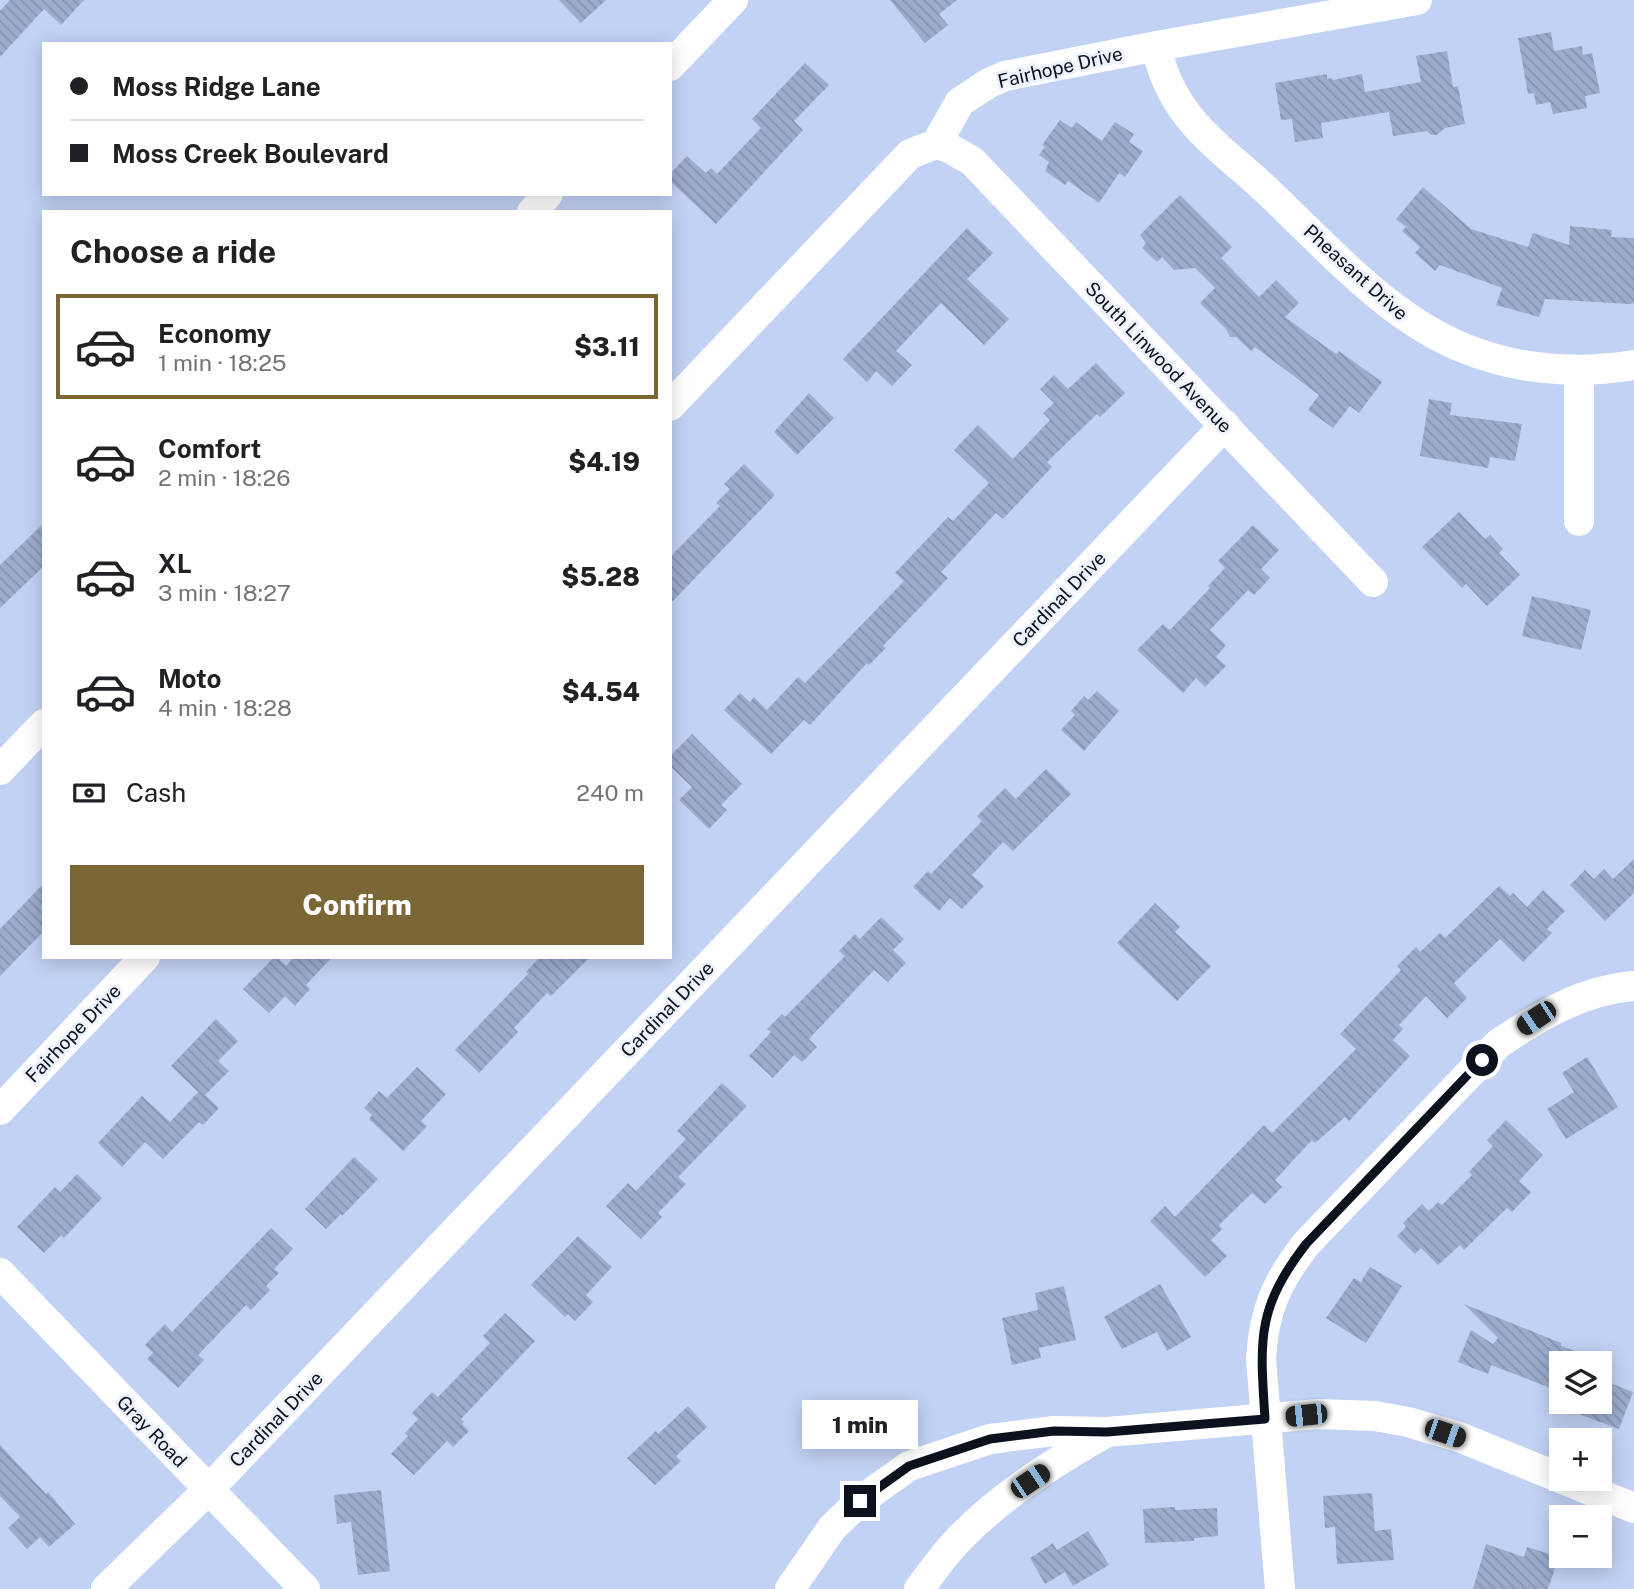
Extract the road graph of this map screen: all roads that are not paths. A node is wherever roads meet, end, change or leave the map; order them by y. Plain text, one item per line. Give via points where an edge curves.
1 (733, 0) edge
2 (1417, 0) edge
3 (1157, 46) junction
4 (672, 64) edge
5 (936, 144) junction
6 (546, 196) edge
7 (534, 210) edge
8 (1634, 365) edge
9 (1579, 370) junction
10 (672, 404) edge
11 (1225, 425) junction
12 (1579, 521) dead end
13 (1373, 582) dead end
14 (42, 726) edge
15 (0, 770) edge
16 (143, 959) edge
17 (1634, 986) edge
18 (0, 1110) edge
19 (0, 1273) edge
20 (1265, 1419) junction
21 (1107, 1432) junction
22 (209, 1489) junction
23 (1634, 1508) edge
24 (106, 1589) edge
25 (305, 1589) edge
26 (790, 1589) edge
27 (919, 1589) edge
28 (1280, 1589) edge

1 - 4 street
2 - 3 street, Fairhope Drive
3 - 5 street, Fairhope Drive via 989,83 960,102
3 - 9 street, Pheasant Drive via 1168,83 1189,116 1388,304 1467,350 1534,368
5 - 10 street via 910,155
5 - 11 street, South Linwood Avenue via 972,161
6 - 7 street
8 - 9 street, Pheasant Drive
9 - 12 street
11 - 13 street, South Linwood Avenue
11 - 22 street, Cardinal Drive
14 - 15 street
16 - 18 street, Fairhope Drive
17 - 20 street via 1578,999 1536,1018 1498,1044 1306,1244 1285,1271 1266,1314 1261,1359
19 - 22 street, Gray Road
20 - 21 street
20 - 23 street via 1318,1414 1386,1418 1439,1431
20 - 28 street
21 - 26 street via 1054,1431 990,1439 909,1466 832,1528
21 - 27 street via 986,1514 950,1549
22 - 24 street, Cardinal Drive
22 - 25 street, Gray Road

